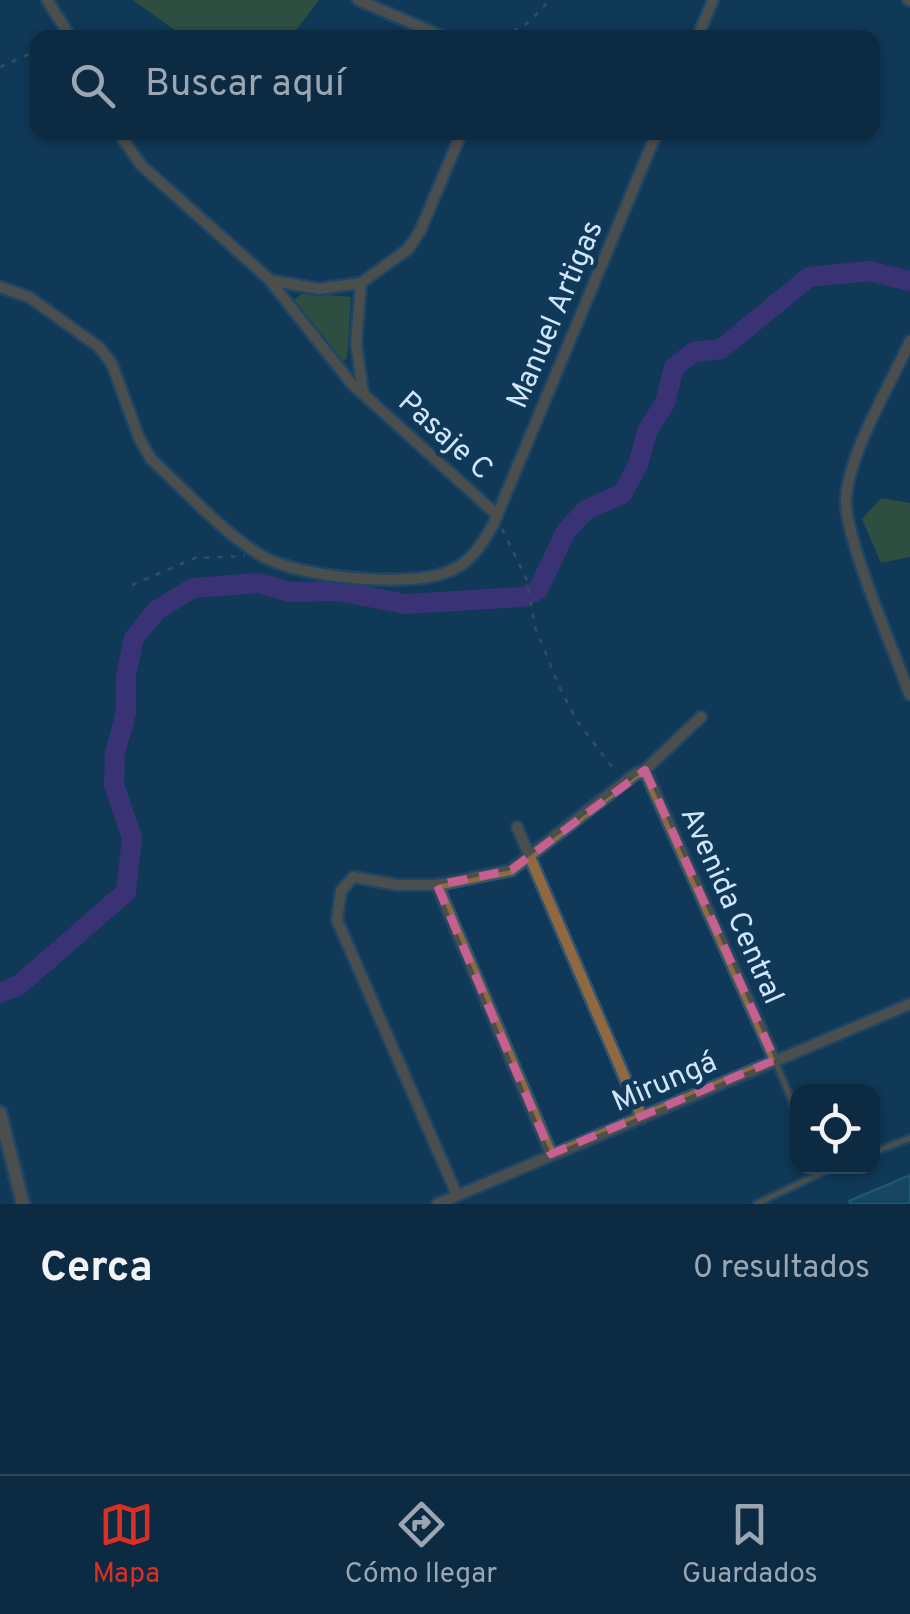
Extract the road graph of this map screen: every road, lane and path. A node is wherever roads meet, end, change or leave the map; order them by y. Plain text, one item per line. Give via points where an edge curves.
1 (47, 0) edge
2 (358, 0) edge
3 (550, 0) edge
4 (713, 0) edge
5 (65, 30) edge
6 (427, 30) edge
7 (516, 30) edge
8 (700, 30) edge
9 (30, 54) edge
10 (0, 67) edge
11 (124, 140) edge
12 (459, 140) edge
13 (654, 140) edge
14 (270, 280) junction
15 (361, 283) junction
16 (0, 288) edge
17 (910, 341) edge
18 (363, 394) junction
19 (496, 514) junction
20 (260, 554) junction
21 (132, 585) dead end
22 (910, 695) edge
23 (701, 717) dead end
24 (646, 770) junction
25 (624, 782) junction
26 (517, 828) dead end
27 (529, 857) junction
28 (437, 884) junction
29 (910, 1004) edge
30 (774, 1060) junction
31 (790, 1097) edge
32 (0, 1113) edge
33 (642, 1118) junction
34 (910, 1138) edge
35 (880, 1149) edge
36 (551, 1154) junction
37 (810, 1174) edge
38 (457, 1195) junction
39 (22, 1204) edge
40 (437, 1204) edge
41 (756, 1204) edge

1 - 5 street
2 - 6 street
3 - 7 path
4 - 8 street
9 - 10 path
11 - 14 street, Pasaje C via 141,165
12 - 15 street via 420,232
13 - 19 street, Manuel Artigas
14 - 15 street via 319,289
14 - 18 street, Pasaje C
15 - 18 street, Pasaje C via 356,343
16 - 20 street via 29,296 100,346 151,459
17 - 22 street via 854,463 846,499
18 - 19 street, Pasaje C
19 - 20 street, Manuel Artigas via 471,558 446,573 412,580 302,570
19 - 25 path via 577,721
20 - 21 path via 195,558
23 - 24 street
24 - 25 street
24 - 30 street, Avenida Central
25 - 27 street
26 - 27 street
27 - 28 street via 496,874
27 - 33 street
28 - 36 street
28 - 38 street via 353,876 340,891 337,920
29 - 30 street, Mirungá
30 - 31 lane
30 - 33 street, Mirungá
32 - 39 street
33 - 36 street, Mirungá
34 - 35 lane
36 - 38 street, Mirungá
37 - 41 lane
38 - 40 street, Mirungá

